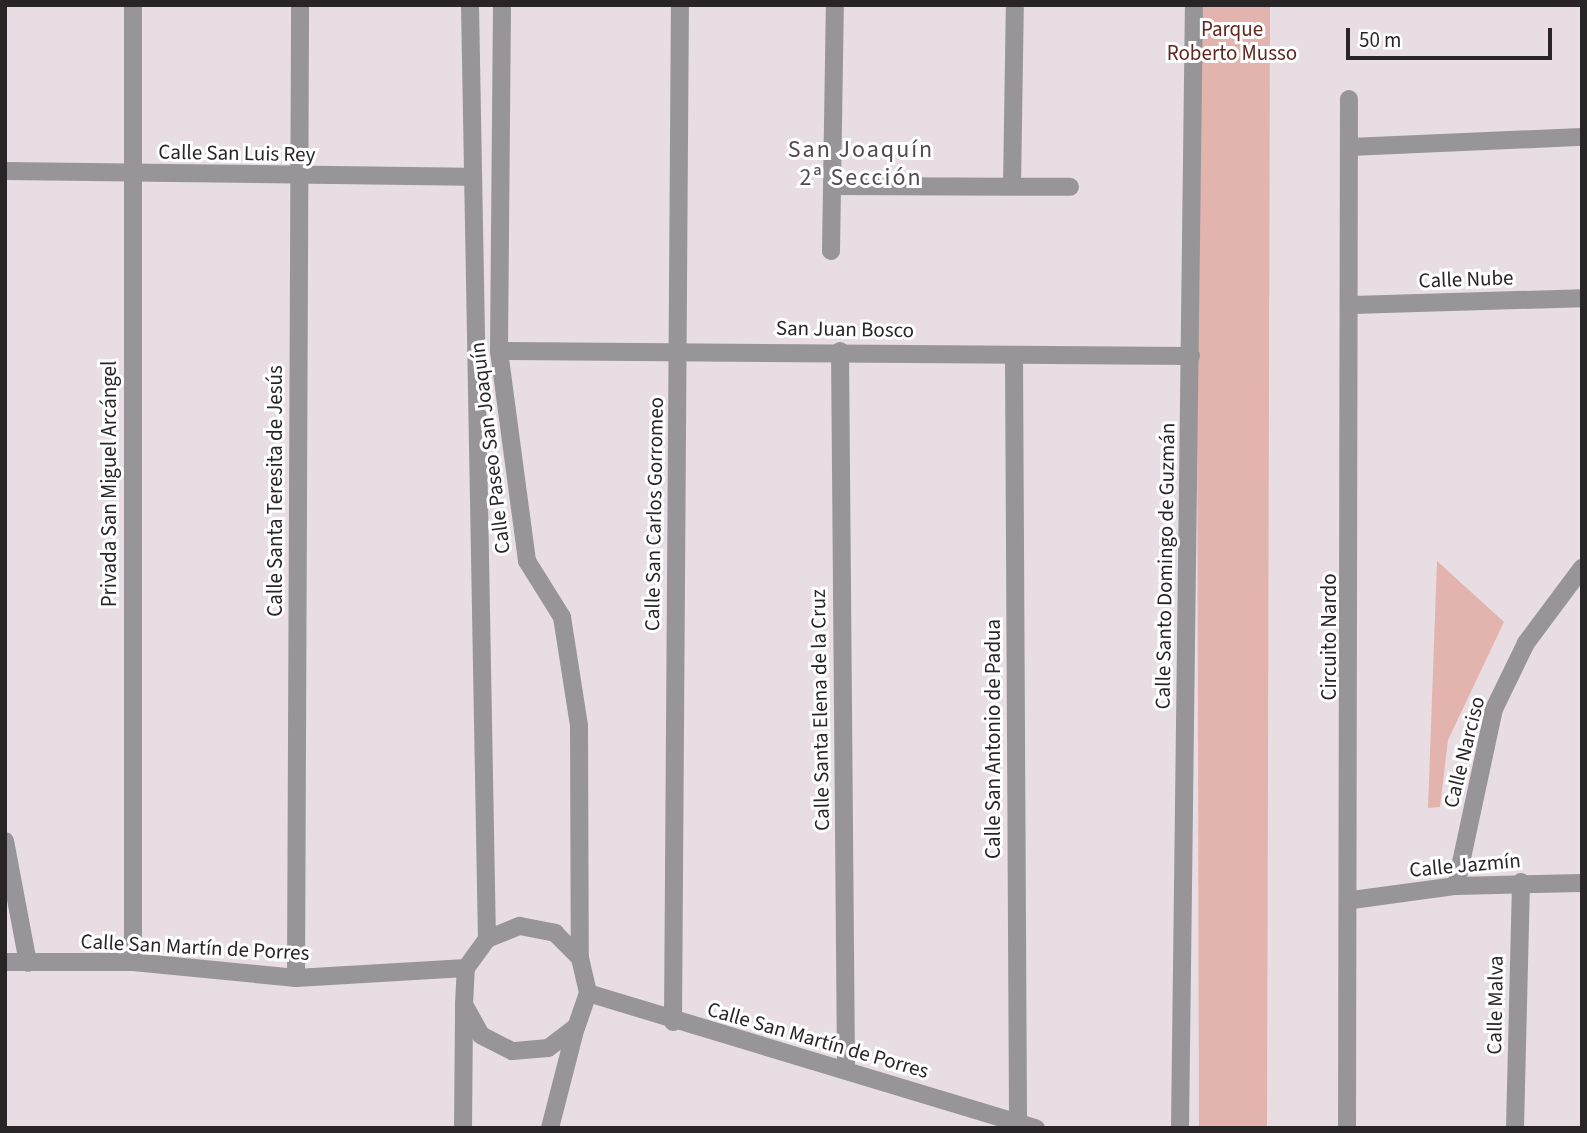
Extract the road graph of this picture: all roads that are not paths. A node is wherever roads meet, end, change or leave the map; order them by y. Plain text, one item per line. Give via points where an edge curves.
1 (133, 5) edge
2 (300, 5) edge
3 (470, 5) edge
4 (502, 5) edge
5 (680, 5) edge
6 (835, 5) edge
7 (1015, 5) edge
8 (1194, 5) edge
9 (1349, 99) dead end
10 (1582, 137) edge
11 (1350, 147) junction
12 (5, 172) edge
13 (130, 174) junction
14 (298, 177) junction
15 (468, 177) junction
16 (835, 186) junction
17 (1012, 186) junction
18 (1070, 187) dead end
19 (831, 251) dead end
20 (1582, 298) edge
21 (1352, 305) junction
22 (499, 351) junction
23 (678, 351) junction
24 (840, 351) junction
25 (1014, 355) junction
26 (1191, 356) junction
27 (1582, 568) edge
28 (5, 841) edge
29 (1521, 883) junction
30 (1582, 883) edge
31 (1456, 886) junction
32 (1352, 900) junction
33 (487, 939) junction
34 (580, 958) junction
35 (5, 962) edge
36 (133, 962) junction
37 (28, 963) junction
38 (466, 968) junction
39 (296, 978) junction
40 (588, 993) junction
41 (464, 1004) junction
42 (673, 1022) junction
43 (576, 1027) junction
44 (846, 1070) junction
45 (1018, 1122) junction
46 (463, 1128) edge
47 (550, 1128) edge
48 (1036, 1128) edge
49 (1180, 1128) edge
50 (1347, 1128) edge
51 (1515, 1128) edge

1 - 13 street, Privada San Miguel Arcángel
2 - 14 street, Calle Santa Teresita de Jesús
3 - 15 street, Calle Paseo San Joaquín
4 - 22 street, Calle Paseo San Joaquín
5 - 23 street, Calle San Carlos Gorromeo
6 - 16 street
7 - 17 street
8 - 26 street, Calle Santo Domingo de Guzmán
9 - 11 street, Circuito Nardo
10 - 11 street
11 - 21 street, Circuito Nardo
12 - 13 street, Calle San Luis Rey
13 - 14 street, Calle San Luis Rey
13 - 36 street, Privada San Miguel Arcángel
14 - 15 street, Calle San Luis Rey
14 - 39 street, Calle Santa Teresita de Jesús
15 - 33 street, Calle Paseo San Joaquín
16 - 17 street
16 - 19 street
17 - 18 street
20 - 21 street, Calle Nube
21 - 32 street, Circuito Nardo
22 - 23 street, San Juan Bosco
22 - 34 street, Calle Paseo San Joaquín via 527,561 562,617 579,726
23 - 24 street, San Juan Bosco
23 - 42 street, Calle San Carlos Gorromeo
24 - 25 street, San Juan Bosco
24 - 44 street, Calle Santa Elena de la Cruz
25 - 26 street, San Juan Bosco
25 - 45 street, Calle San Antonio de Padua
26 - 49 street, Calle Santo Domingo de Guzmán
27 - 31 street, Calle Narciso via 1526,643 1494,709
28 - 37 street
29 - 30 street, Calle Jazmín
29 - 31 street, Calle Jazmín
29 - 51 street, Calle Malva
31 - 32 street, Calle Jazmín
32 - 50 street, Circuito Nardo
33 - 34 street via 520,926 555,933
33 - 38 street
34 - 40 street
35 - 37 street, Calle San Martín de Porres
36 - 37 street, Calle San Martín de Porres
36 - 39 street, Calle San Martín de Porres
38 - 39 street, Calle San Martín de Porres
38 - 41 street
40 - 42 street, Calle San Martín de Porres
40 - 43 street
41 - 43 street via 481,1035 512,1051 548,1048
41 - 46 street
42 - 44 street, Calle San Martín de Porres
43 - 47 street
44 - 45 street, Calle San Martín de Porres
45 - 48 street, Calle San Martín de Porres

